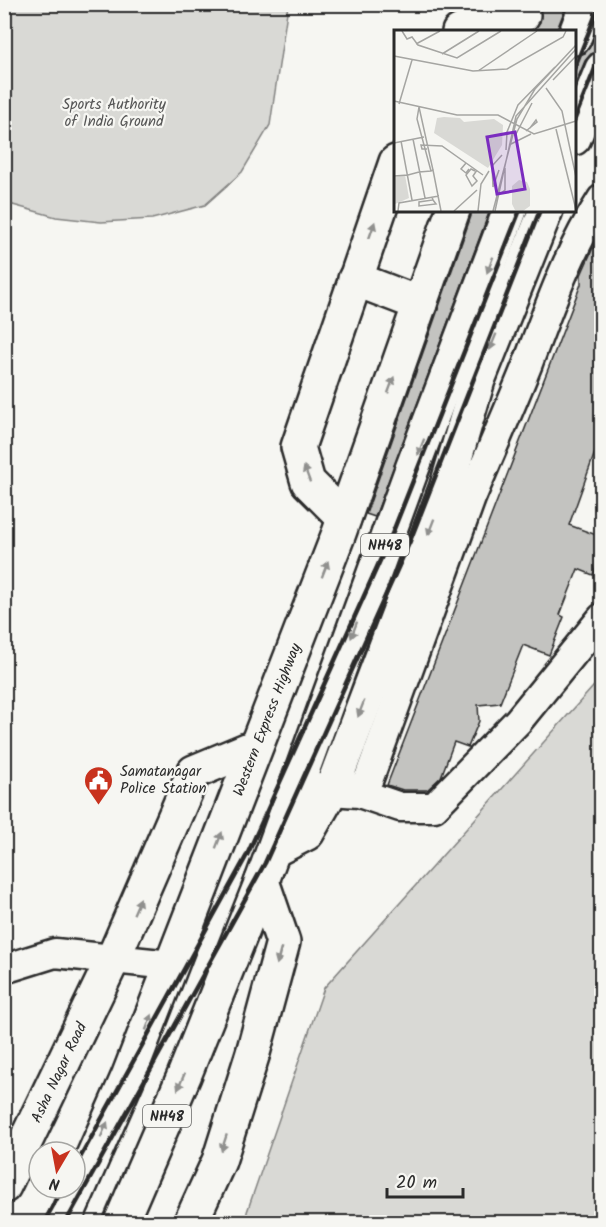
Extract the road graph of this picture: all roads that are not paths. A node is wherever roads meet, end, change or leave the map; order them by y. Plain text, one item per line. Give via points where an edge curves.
1 (587, 4) edge
2 (522, 17) edge
3 (463, 30) edge
4 (576, 33) edge
5 (602, 69) edge
6 (576, 133) edge
7 (394, 168) edge
8 (602, 199) edge
9 (452, 212) edge
10 (509, 212) edge
11 (545, 212) edge
12 (356, 279) junction
13 (420, 304) junction
14 (458, 494) junction
15 (344, 518) junction
16 (602, 618) edge
17 (254, 747) junction
18 (298, 783) junction
19 (345, 792) junction
20 (274, 850) junction
21 (262, 881) junction
22 (113, 959) junction
23 (171, 965) junction
24 (4, 969) edge
25 (4, 1186) edge
26 (64, 1222) edge
27 (121, 1222) edge
28 (191, 1222) edge

1 - 4 main road
2 - 3 main road via 483,20
5 - 6 main road
12 -> 7 main road
8 - 14 street via 565,266 515,395
9 - 13 main road, Western Express Highway / NH48
10 -> 18 main road, NH48
11 -> 14 main road via 478,380
12 - 13 main road
15 -> 12 main road via 308,482 298,447
15 -> 13 main road, Western Express Highway / NH48
14 - 19 main road
17 -> 15 main road, Western Express Highway / NH48
16 - 19 street via 518,721 434,807 400,807
22 -> 17 main road, Asha Nagar Road via 194,772
23 -> 17 main road, Western Express Highway / NH48
18 - 19 street
18 - 20 main road, NH48
19 - 20 main road via 307,833
20 - 21 main road, NH48
21 -> 27 main road, NH48
21 -> 28 main road via 283,942 219,1161
22 - 23 street
22 - 24 street via 55,952
22 - 25 main road, Asha Nagar Road
26 -> 23 main road, Western Express Highway / NH48 via 128,1077

